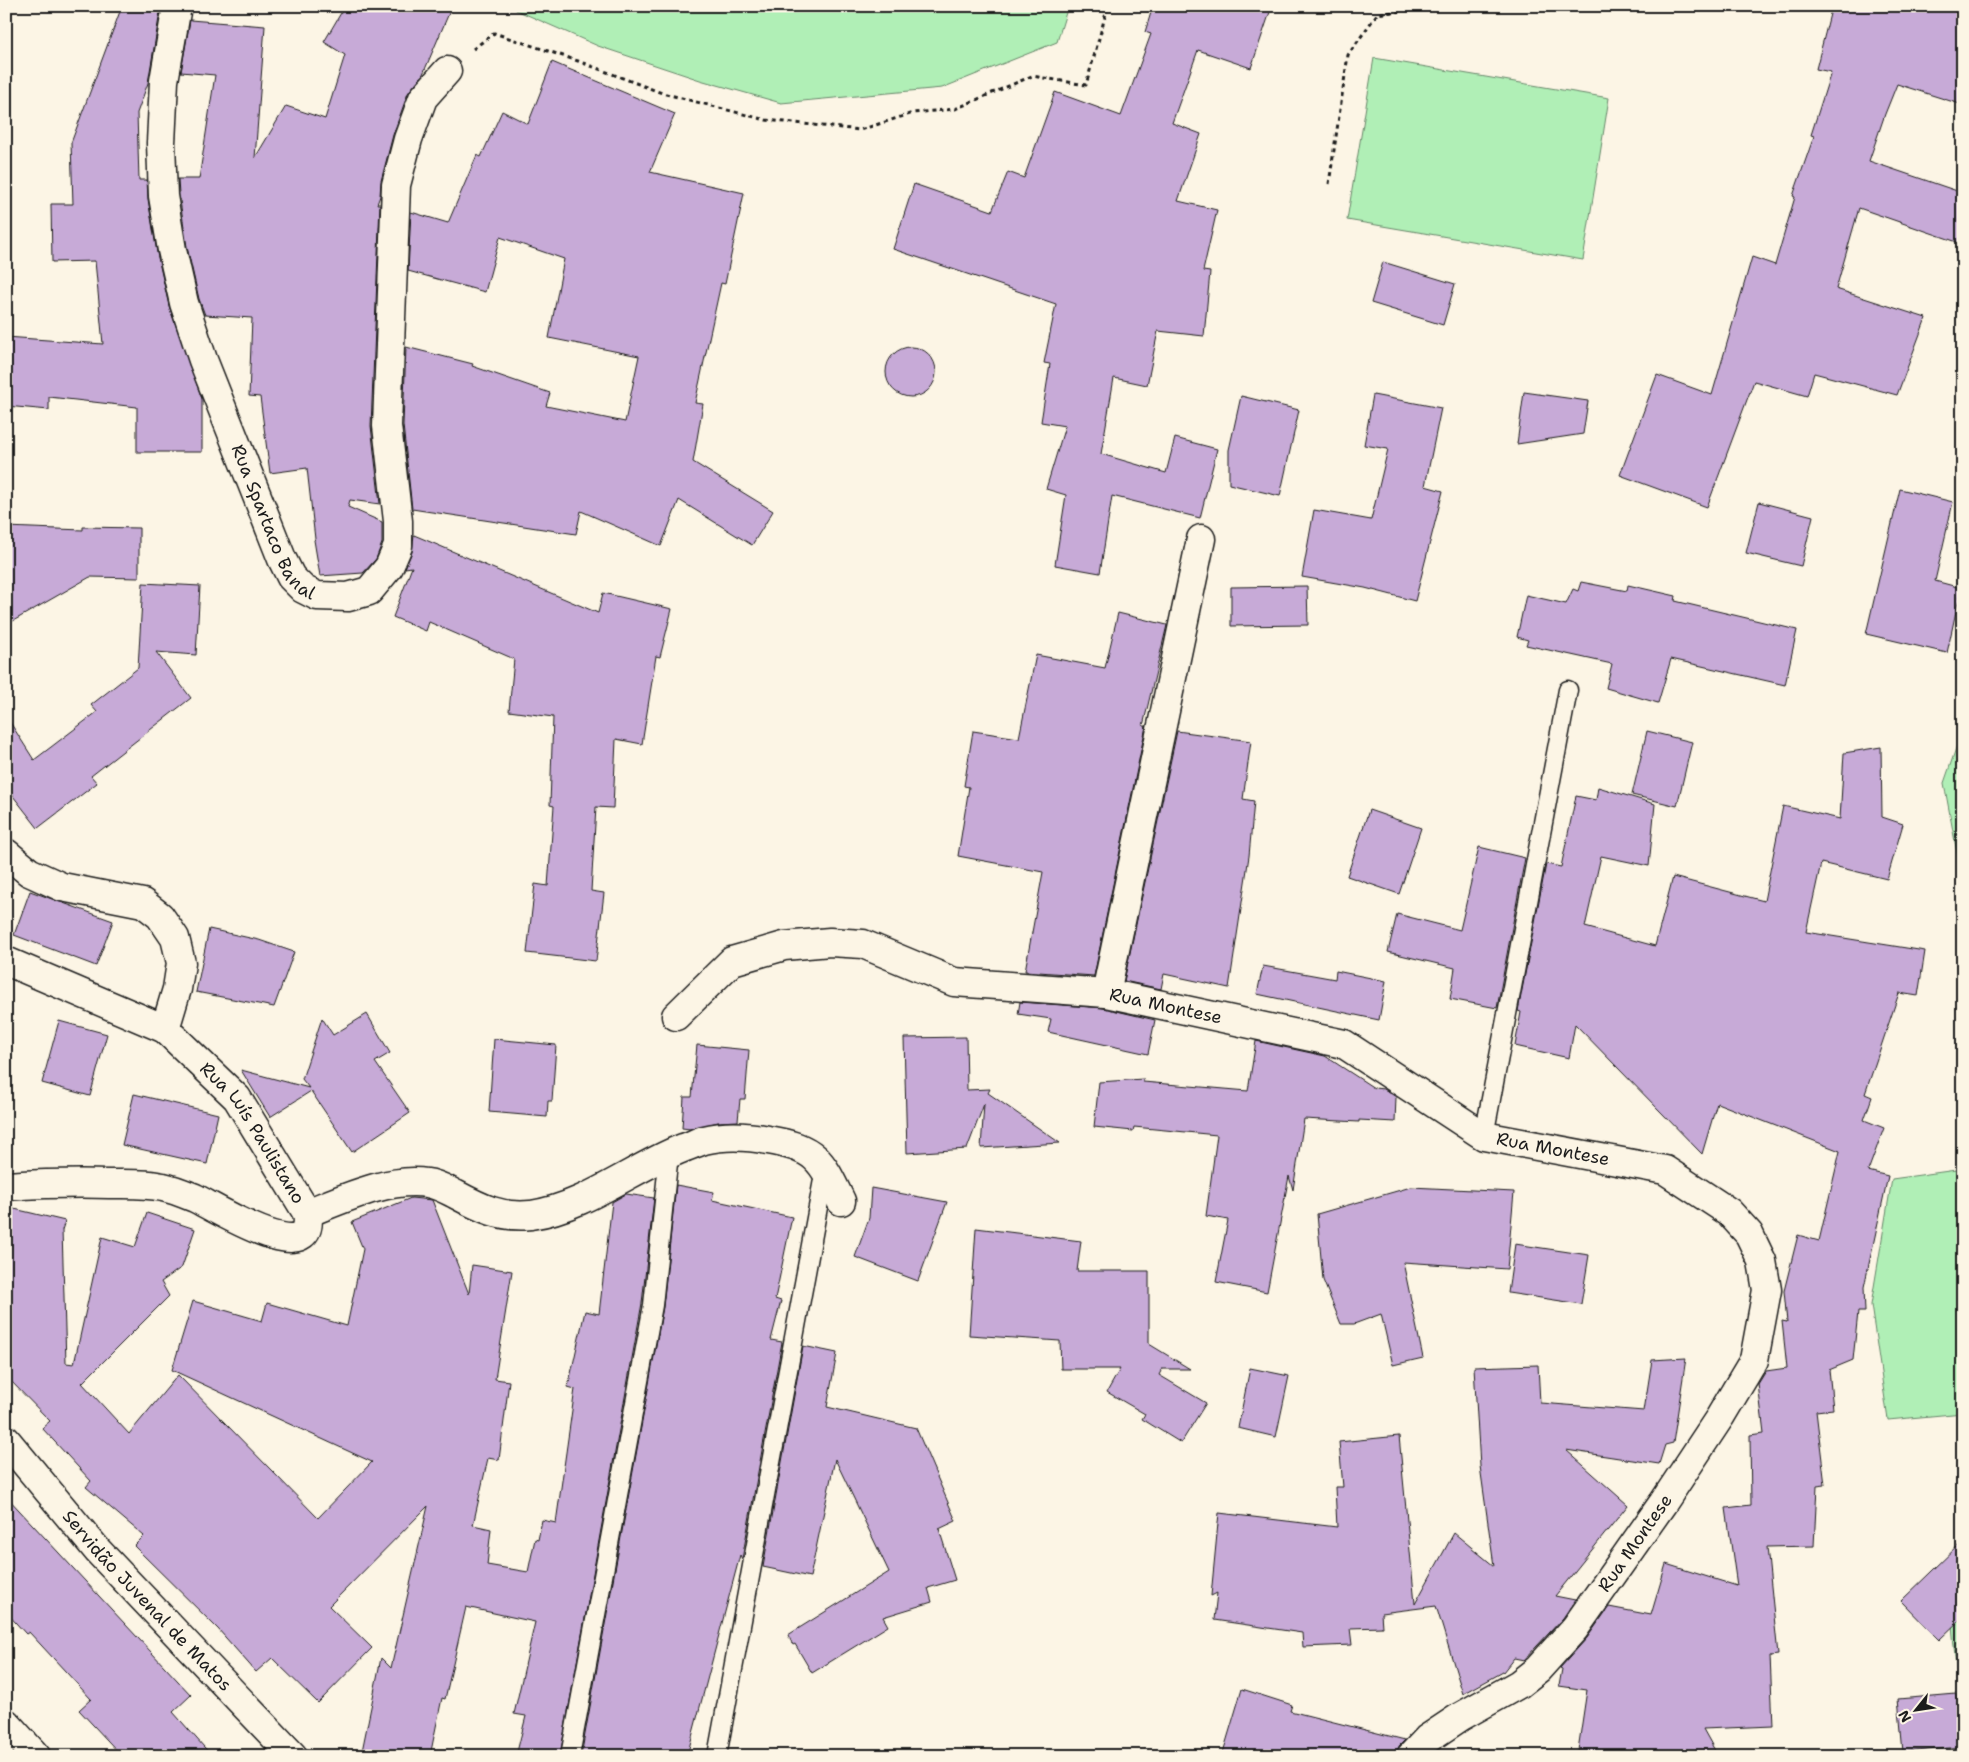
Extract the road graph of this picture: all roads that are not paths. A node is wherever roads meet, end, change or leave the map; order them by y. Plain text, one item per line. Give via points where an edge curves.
1 (177, 6) edge
2 (447, 71) road end
3 (1201, 539) dead end
4 (1568, 690) dead end
5 (6, 853) edge
6 (6, 962) edge
7 (1106, 993) junction
8 (676, 1016) dead end
9 (165, 1029) junction
10 (1484, 1136) junction
11 (669, 1154) junction
12 (825, 1168) junction
13 (6, 1186) edge
14 (841, 1201) dead end
15 (307, 1213) junction
16 (6, 1440) edge
17 (6, 1722) edge
18 (36, 1756) edge
19 (293, 1756) edge
20 (570, 1756) edge
21 (716, 1756) edge
22 (1411, 1756) edge

1 - 2 street, Rua Spartaco Banal via 164,81 161,142 163,196 184,303 203,360 282,559 291,577 303,589 317,596 348,597 369,591 389,567 398,546 387,426 396,186 423,98
3 - 7 street
4 - 10 lane
5 - 9 street via 29,872 62,887 143,903 160,916 175,938 181,963
6 - 9 street, Rua Luís Paulistano
7 - 8 street, Rua Montese via 954,982 863,944 830,942 784,946 732,962
7 - 10 street, Rua Montese via 1344,1044
9 - 15 street, Rua Luís Paulistano via 237,1098
10 - 22 street, Rua Montese via 1665,1170 1729,1212 1749,1234 1762,1261 1767,1290 1754,1360 1674,1488 1575,1628 1538,1669 1427,1739
11 - 12 street via 704,1140 748,1136 788,1143 813,1155
11 - 15 street via 590,1197 531,1214 500,1215 428,1183 392,1184 349,1196
11 - 20 lane via 653,1304
12 - 14 street
12 - 21 lane
13 - 15 street, Rua Luís Paulistano via 92,1184 162,1187 195,1198 276,1237 294,1239 308,1230
16 - 19 street, Servidão Juvenal de Matos via 98,1551
17 - 18 street

